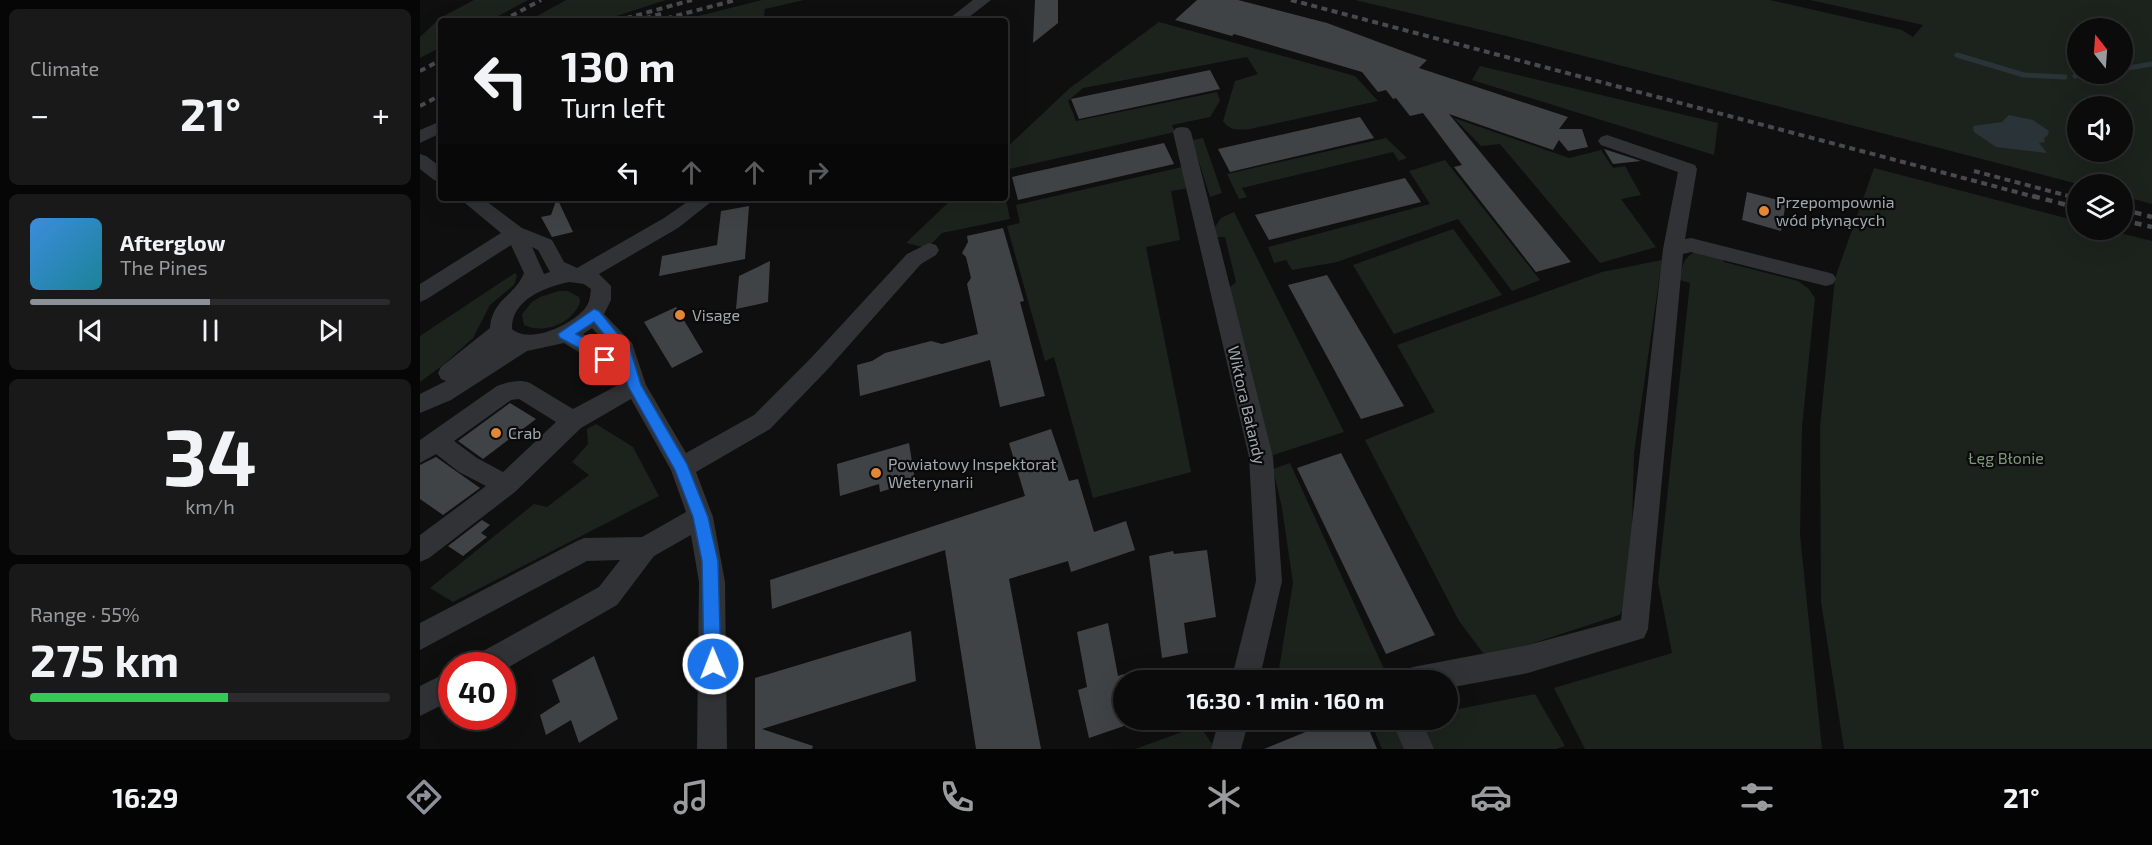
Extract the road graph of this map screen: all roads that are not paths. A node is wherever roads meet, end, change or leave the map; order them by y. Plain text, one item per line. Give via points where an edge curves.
1 (983, 0) edge
2 (958, 18) edge
3 (438, 128) edge
4 (1182, 132) dead end
5 (420, 137) edge
6 (1607, 141) dead end
7 (420, 160) edge
8 (438, 174) edge
9 (473, 201) edge
10 (702, 201) edge
11 (671, 223) junction
12 (515, 233) junction
13 (1673, 249) junction
14 (929, 250) dead end
15 (575, 275) junction
16 (1826, 279) dead end
17 (601, 286) junction
18 (528, 289) junction
19 (420, 294) edge
20 (594, 314) junction
21 (502, 331) junction
22 (565, 334) junction
23 (523, 342) junction
24 (635, 386) junction
25 (420, 399) edge
26 (420, 404) edge
27 (573, 422) junction
28 (428, 447) edge
29 (682, 468) junction
30 (506, 485) junction
31 (700, 517) junction
32 (645, 548) junction
33 (420, 550) edge
34 (427, 626) edge
35 (509, 652) edge
36 (1248, 670) edge
37 (1458, 672) edge
38 (438, 692) edge
39 (420, 702) edge
40 (1231, 730) edge
41 (1410, 730) edge
42 (712, 749) edge
43 (1226, 749) edge
44 (1419, 749) edge

1 - 2 street
3 - 5 street
4 - 36 street, Wiktora Bałandy via 1261,457 1269,581
6 - 13 street via 1688,169
7 - 8 street
9 - 12 street
10 - 11 street
11 - 15 street
11 - 17 street
12 - 15 street via 545,245 557,267
12 - 18 street via 534,273
12 - 19 street
13 - 16 street via 1691,245
13 - 37 street via 1634,628 1528,659
14 - 29 street via 914,259 762,422
15 - 17 street
15 - 18 street via 544,281
17 - 20 street via 603,295
18 - 21 street via 502,316
20 - 22 street
20 - 24 street via 624,349
21 - 23 street
21 - 25 street via 428,388
22 - 23 street
22 - 24 street via 590,348
23 - 26 street via 443,394
24 - 27 street
24 - 29 street
27 - 28 street via 522,389 505,392
27 - 30 street
28 - 30 street
29 - 31 street
30 - 33 street
31 - 32 street
31 - 42 street via 712,582
32 - 34 street via 584,550
32 - 35 street via 608,596
38 - 39 street
40 - 43 street
41 - 44 street

